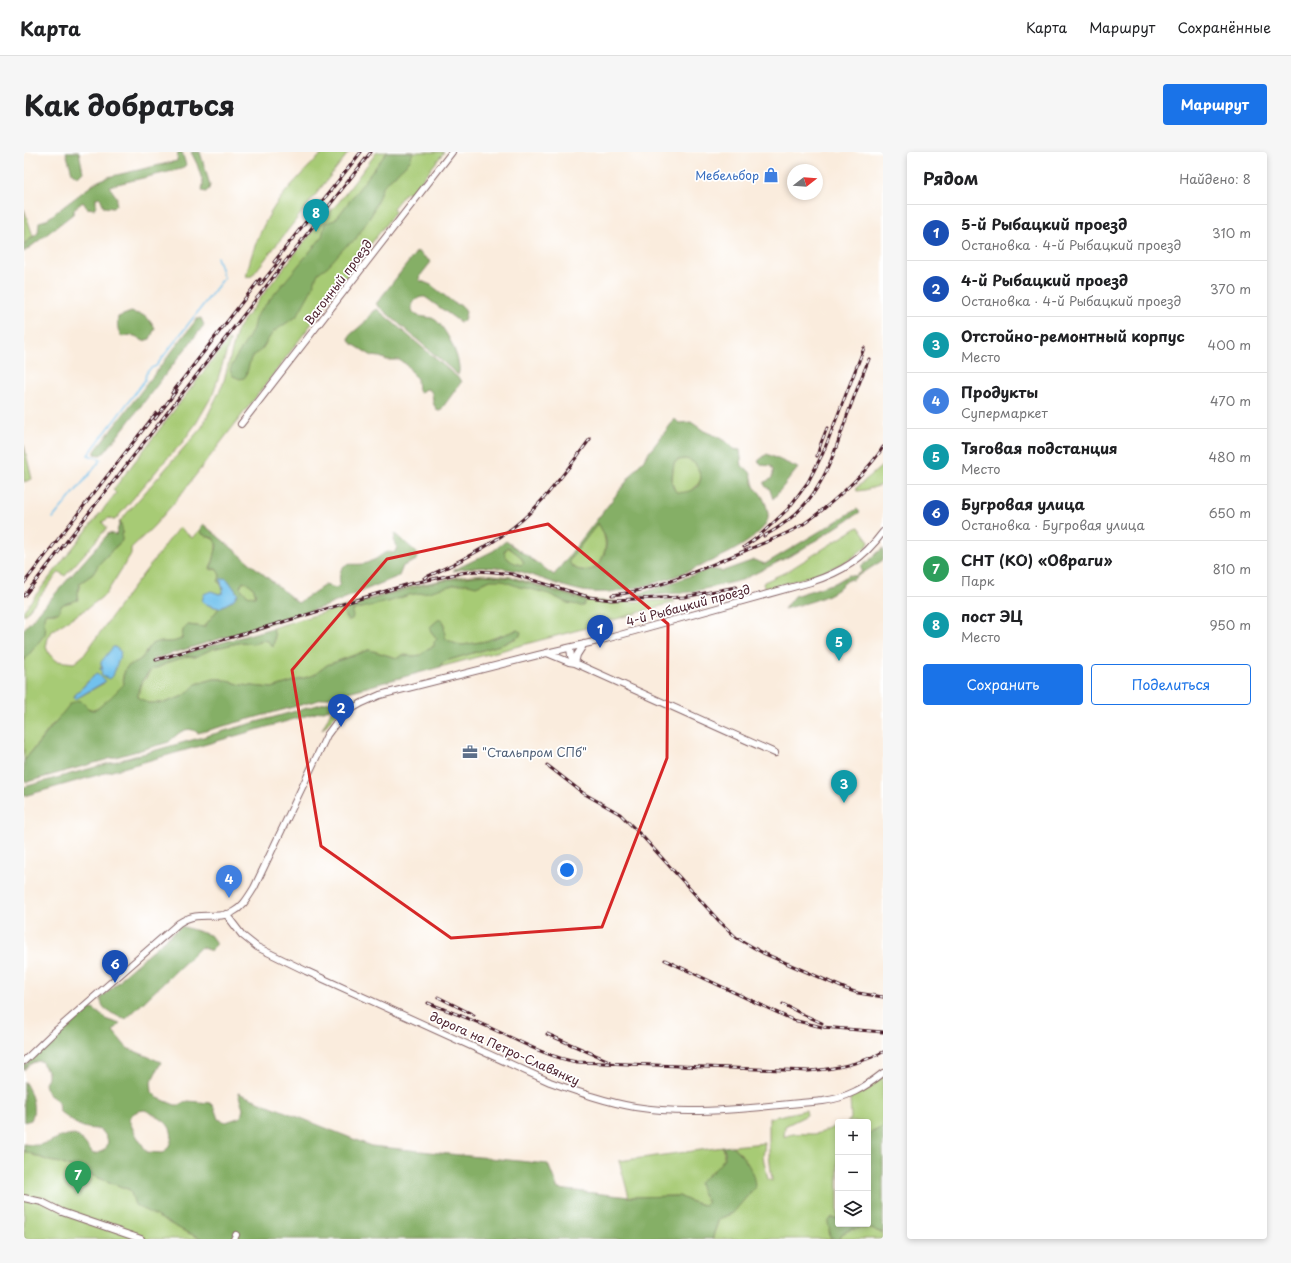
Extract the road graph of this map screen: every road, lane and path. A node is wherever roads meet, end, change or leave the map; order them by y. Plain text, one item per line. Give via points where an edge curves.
1 (452, 152) edge
2 (241, 424) dead end
3 (883, 532) edge
4 (584, 644) junction
5 (570, 648) junction
6 (547, 653) junction
7 (576, 663) junction
8 (775, 753) dead end
9 (226, 914) junction
10 (24, 1060) edge
11 (883, 1073) edge
12 (24, 1198) edge
13 (141, 1239) edge

1 - 2 street, Вагонный проезд
3 - 4 street, 4-й Рыбацкий проезд via 857,560 825,578
4 - 5 street, 4-й Рыбацкий проезд
4 - 7 street
5 - 6 street, 4-й Рыбацкий проезд
5 - 7 street via 571,656
6 - 7 street
6 - 9 street, 4-й Рыбацкий проезд via 380,695 348,711 322,743 254,888 240,907
7 - 8 street
9 - 10 street via 204,914 184,920
9 - 11 street, дорога на Петро-Славянку via 242,935 257,947 306,971 550,1082 616,1102 650,1109 707,1110 830,1100 857,1091
12 - 13 street via 42,1202 62,1212

